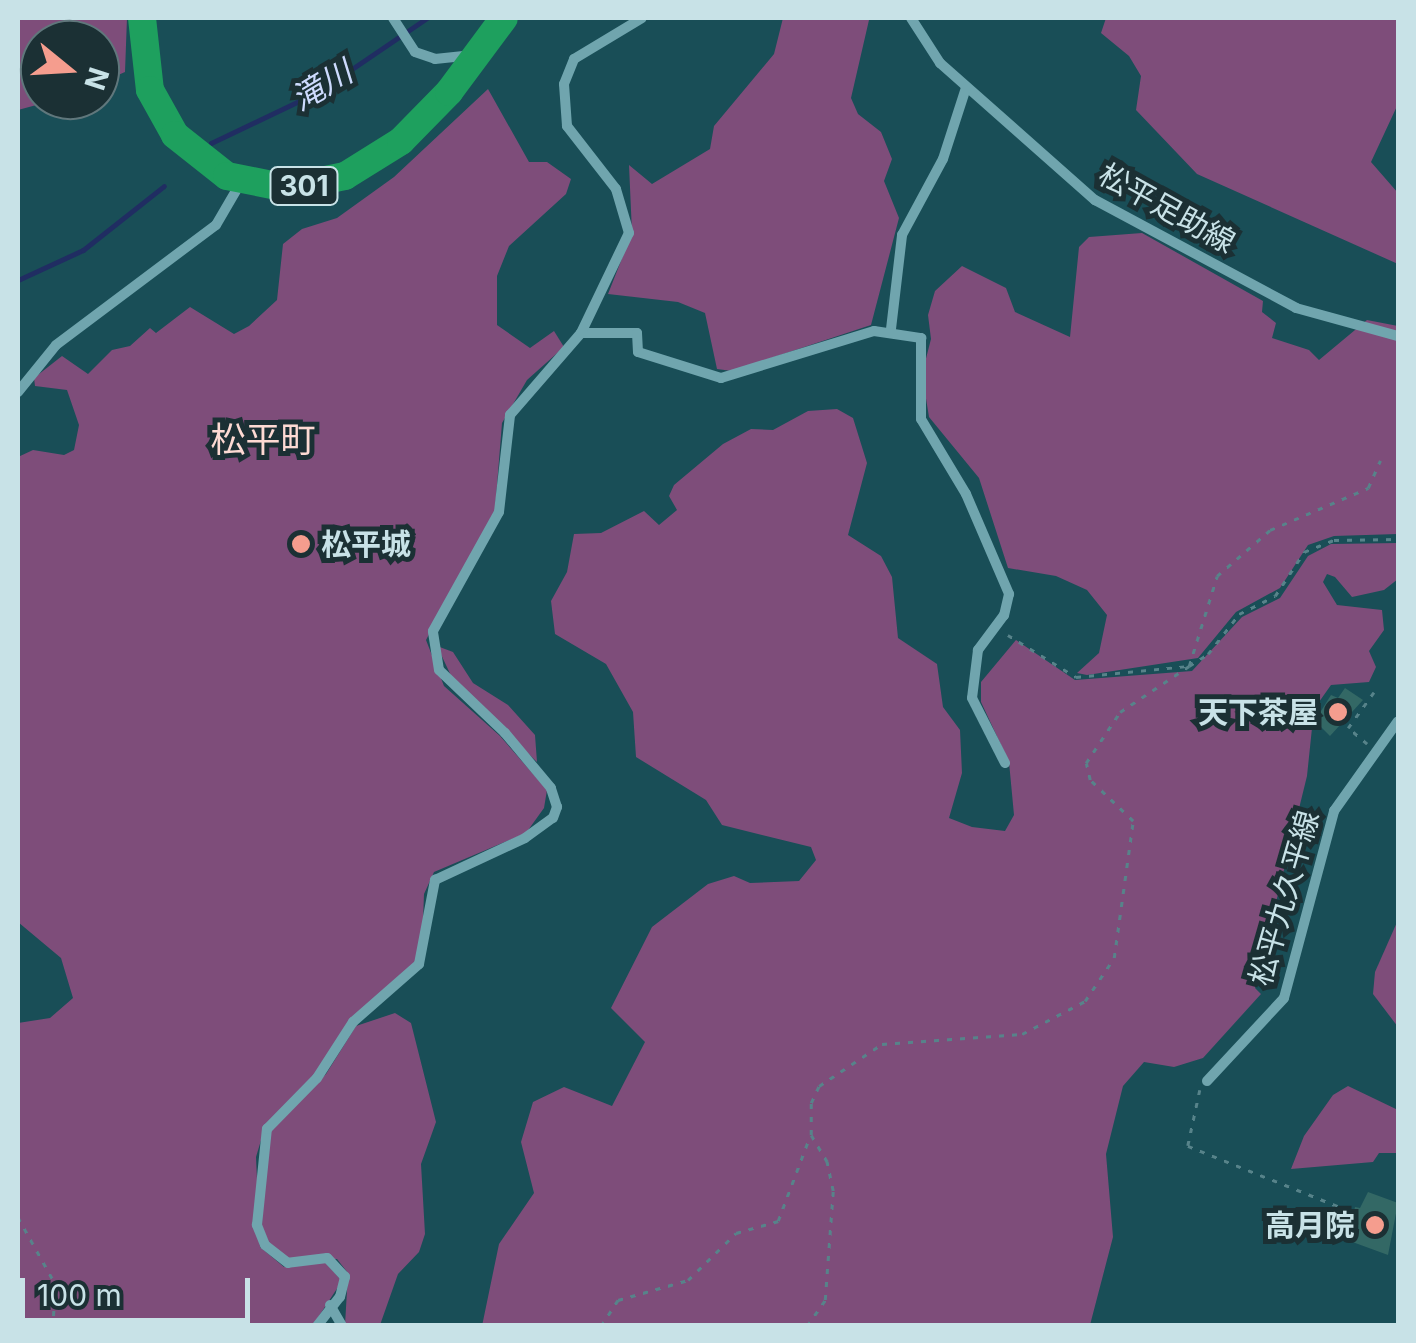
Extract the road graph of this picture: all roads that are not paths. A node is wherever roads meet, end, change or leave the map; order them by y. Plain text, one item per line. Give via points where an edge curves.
1 (142, 18) edge
2 (393, 18) edge
3 (504, 18) edge
4 (642, 18) edge
5 (911, 18) edge
6 (479, 53) junction
7 (966, 88) junction
8 (242, 182) junction
9 (891, 329) junction
10 (581, 333) junction
11 (1398, 336) edge
12 (18, 392) edge
13 (1398, 720) edge
14 (1005, 763) dead end
15 (1204, 1085) road end
16 (330, 1306) junction
17 (316, 1326) edge
18 (342, 1326) edge

1 - 8 highway, 301 via 145,71 166,123 201,160
2 - 6 street via 403,36 435,59
3 - 6 highway, 301
4 - 10 street via 574,59 564,84 568,126 616,189 630,222
5 - 7 street, 松平足助線
6 - 8 highway, 301 via 424,118 360,167 323,183 287,188
7 - 9 street via 943,159 902,235
7 - 11 street, 松平足助線 via 1026,146 1127,220 1296,308
8 - 12 street via 216,225 56,346
9 - 10 street via 721,378 638,352 637,333
9 - 14 street via 917,335 925,345 916,379 921,419 966,494 1009,594 996,630 978,650 972,698
10 - 16 street via 510,415 498,512 436,624 432,644 448,681 551,788 558,800 553,818 435,880 419,964 353,1022 327,1065 274,1118 263,1140 260,1234 278,1260 336,1262 346,1287
13 - 15 street, 松平九久平線 via 1334,811 1284,998
16 - 17 street
16 - 18 street

